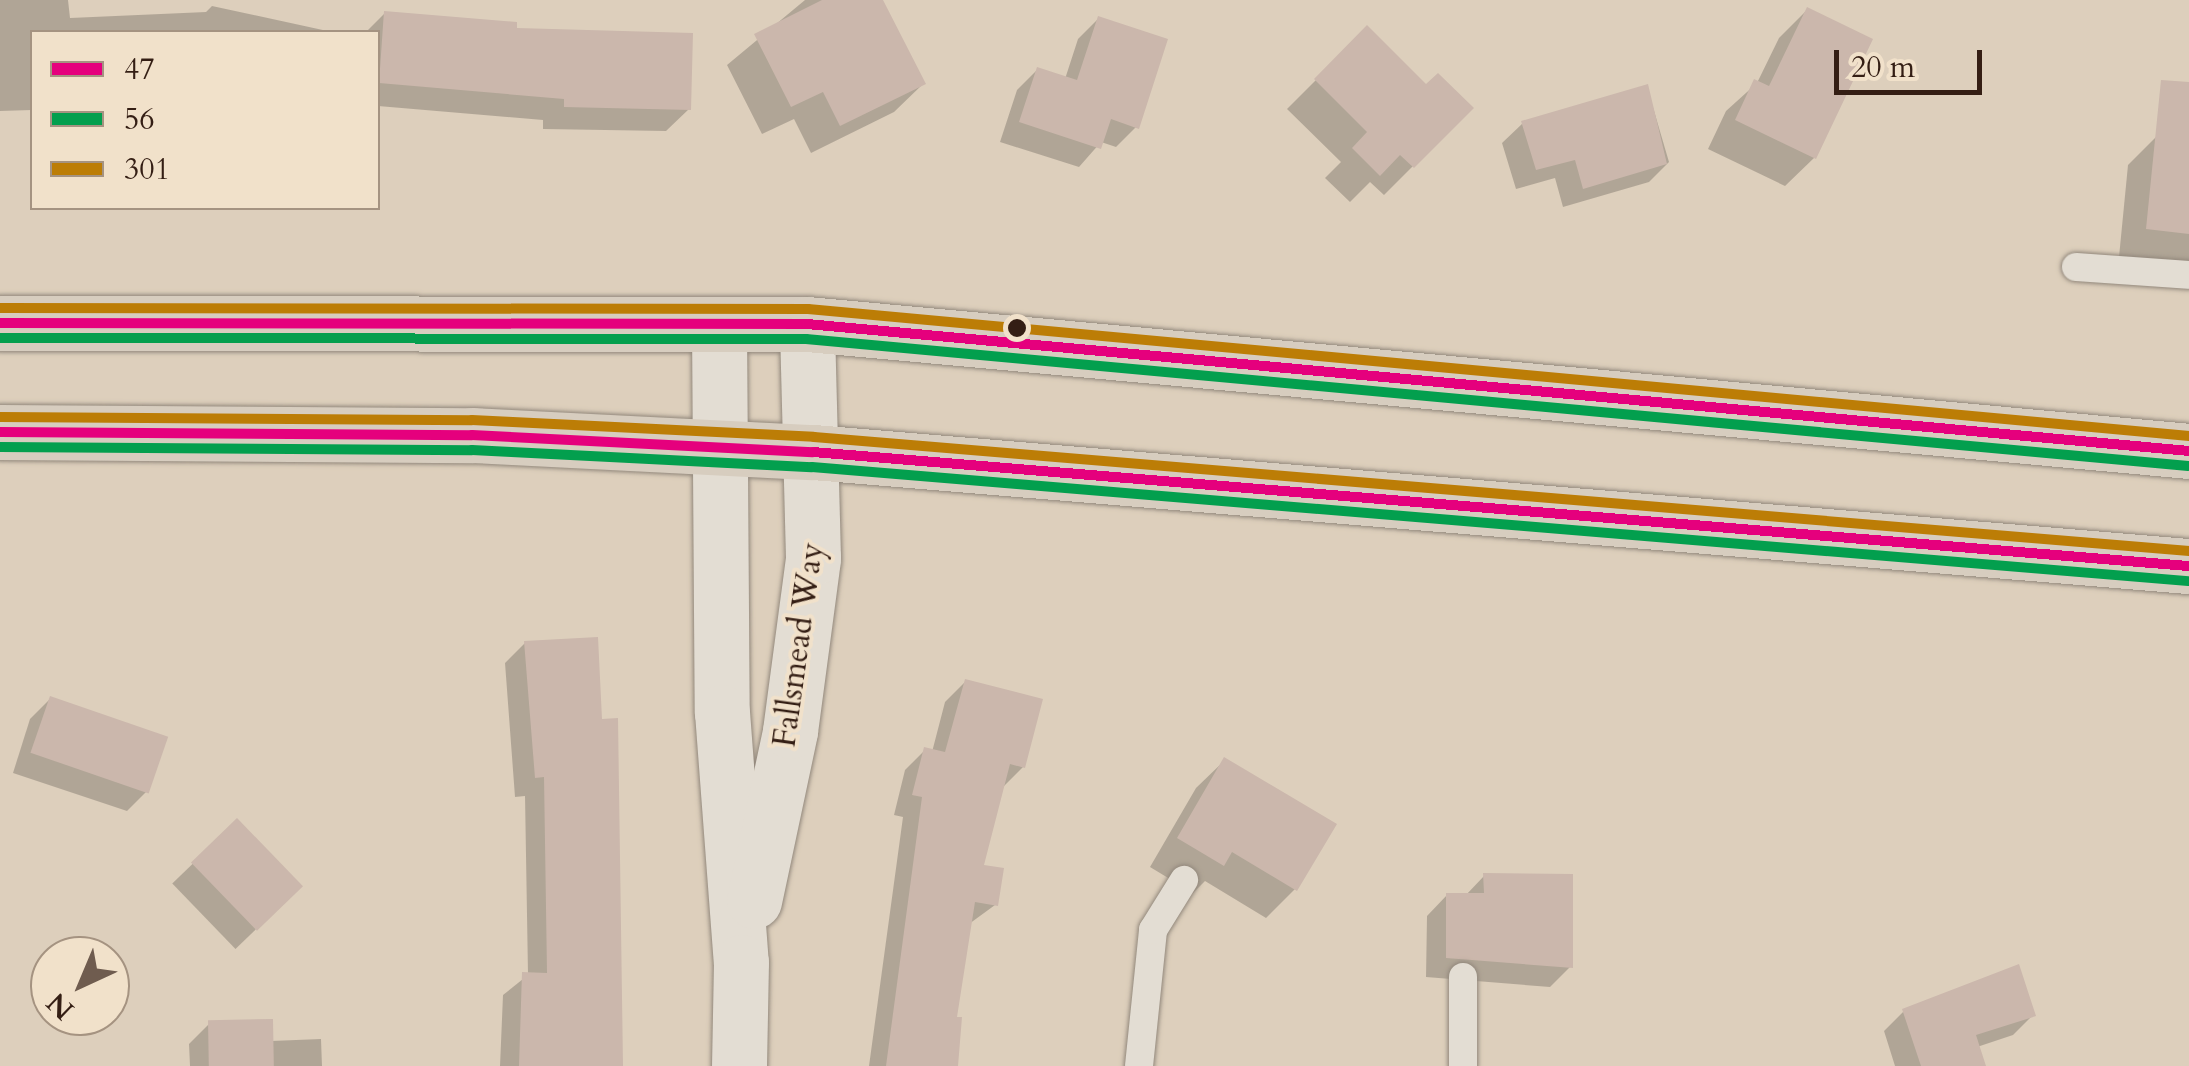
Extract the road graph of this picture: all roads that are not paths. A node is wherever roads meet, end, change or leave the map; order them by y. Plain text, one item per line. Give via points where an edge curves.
1 (2076, 266) dead end
2 (2189, 276) edge
3 (0, 323) edge
4 (718, 324) junction
5 (807, 324) junction
6 (0, 432) edge
7 (2189, 451) edge
8 (719, 452) junction
9 (813, 452) junction
10 (2189, 566) edge
11 (1184, 880) dead end
12 (742, 962) junction
13 (1463, 977) dead end
14 (740, 1066) edge
15 (1139, 1066) edge
16 (1463, 1066) edge

1 - 2 lane
3 - 4 main road
4 - 5 main road
4 - 8 street, Fallsmead Way
5 - 7 main road
5 - 9 street, Fallsmead Way
6 - 8 main road via 472,435
8 - 9 main road
8 - 12 street, Fallsmead Way via 722,712
9 - 10 main road
9 - 12 street, Fallsmead Way via 816,530 790,730
11 - 15 lane via 1152,930
12 - 14 street, Fallsmead Way
13 - 16 lane

